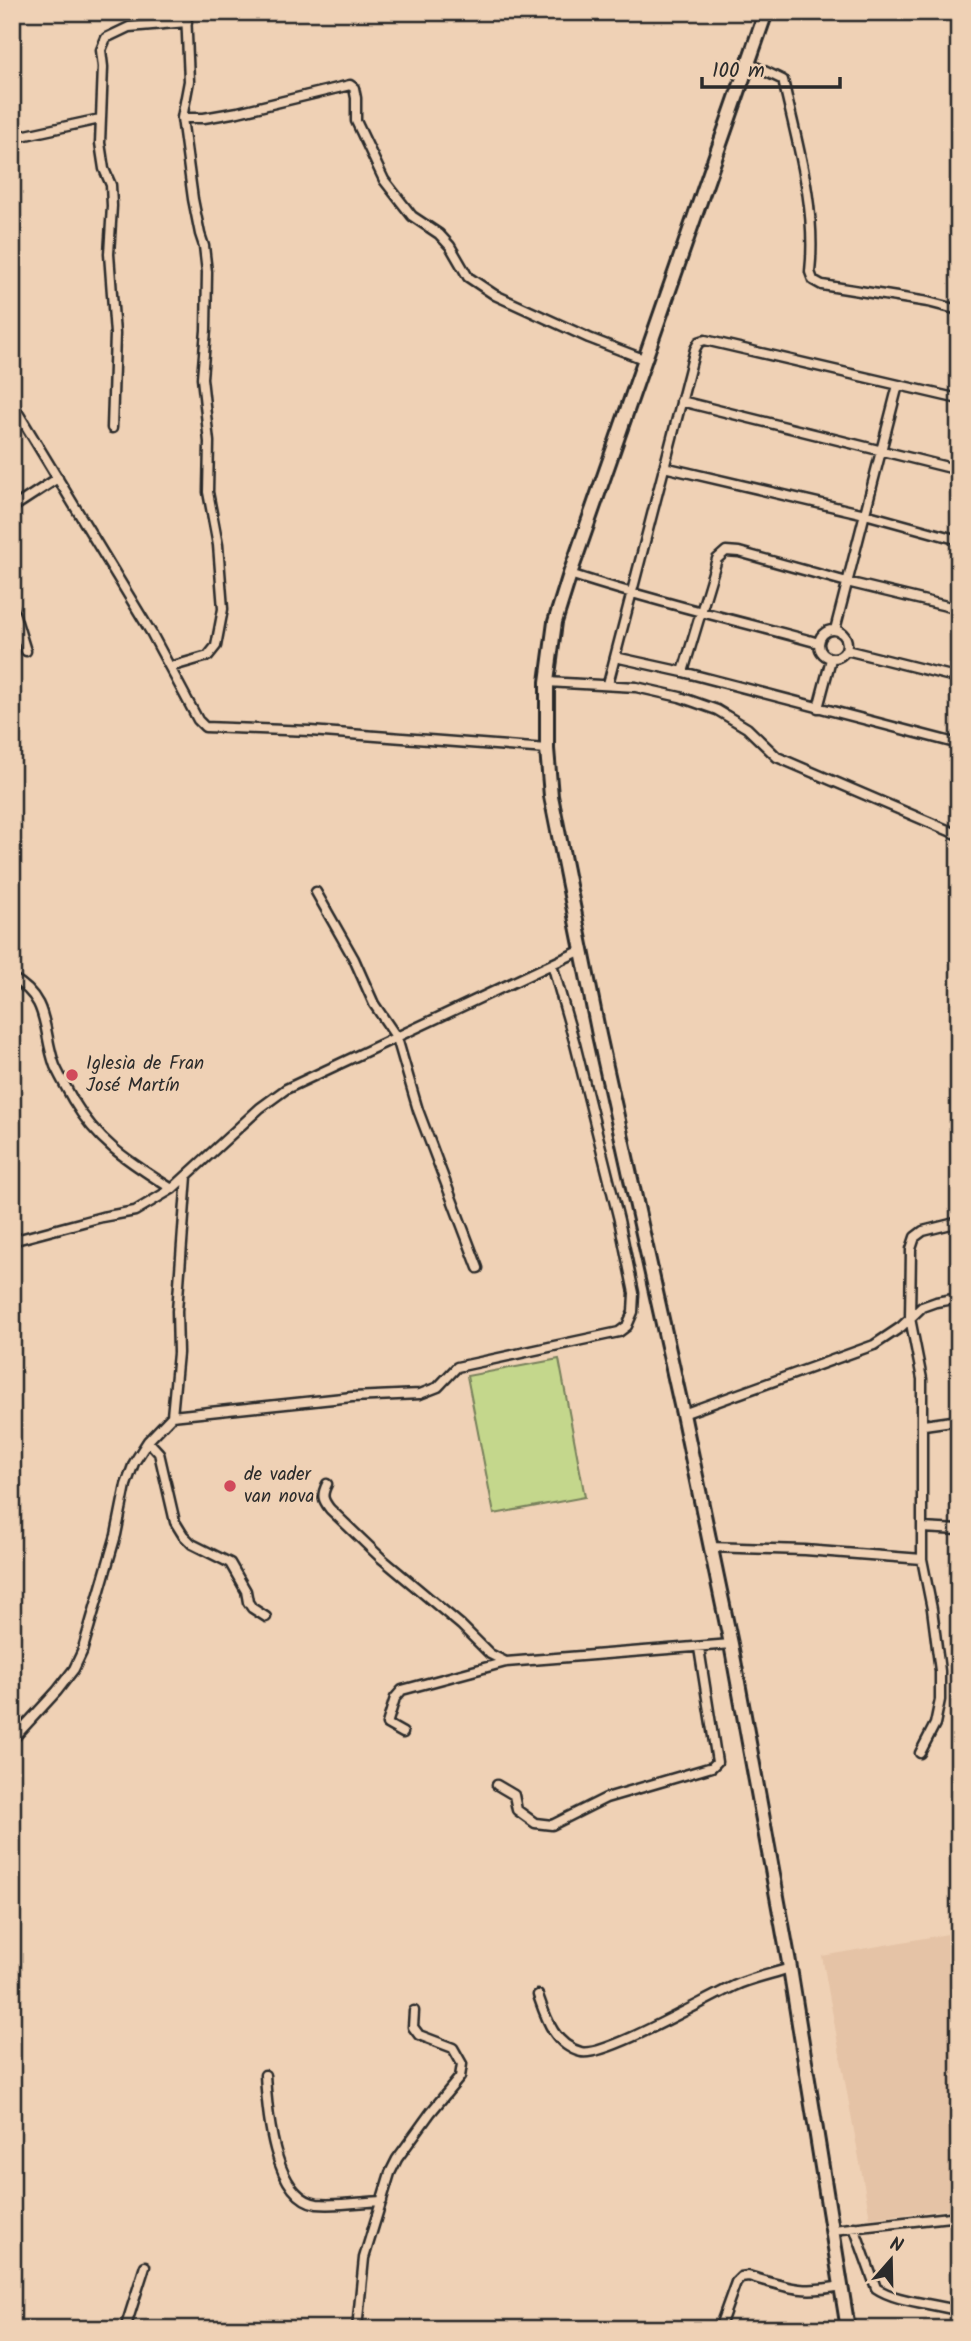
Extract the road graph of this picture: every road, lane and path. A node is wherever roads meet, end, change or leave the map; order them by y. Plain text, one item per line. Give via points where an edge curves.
1 (186, 12) edge
2 (766, 12) edge
3 (187, 22) junction
4 (748, 63) junction
5 (182, 118) junction
6 (100, 119) junction
7 (12, 138) edge
8 (959, 310) edge
9 (646, 360) junction
10 (898, 385) junction
11 (959, 398) edge
12 (681, 401) junction
13 (12, 403) edge
14 (112, 428) dead end
15 (881, 450) junction
16 (664, 467) junction
17 (959, 470) edge
18 (58, 478) junction
19 (12, 508) edge
20 (865, 514) junction
21 (959, 540) edge
22 (570, 573) junction
23 (847, 582) junction
24 (631, 594) junction
25 (12, 606) edge
26 (959, 609) edge
27 (702, 610) junction
28 (835, 630) junction
29 (819, 643) junction
30 (846, 650) junction
31 (26, 651) dead end
32 (615, 657) junction
33 (831, 659) junction
34 (170, 667) junction
35 (683, 672) junction
36 (959, 678) edge
37 (547, 682) junction
38 (608, 684) junction
39 (818, 708) junction
40 (959, 744) edge
41 (547, 749) junction
42 (959, 835) edge
43 (316, 892) dead end
44 (582, 950) junction
45 (552, 964) junction
46 (12, 978) edge
47 (397, 1038) junction
48 (187, 1176) junction
49 (172, 1189) junction
50 (959, 1222) edge
51 (12, 1241) edge
52 (478, 1268) dead end
53 (959, 1298) edge
54 (910, 1318) junction
55 (683, 1414) junction
56 (172, 1416) junction
57 (959, 1420) edge
58 (924, 1425) junction
59 (148, 1441) junction
60 (327, 1484) dead end
61 (922, 1528) junction
62 (959, 1530) edge
63 (709, 1547) junction
64 (922, 1559) junction
65 (266, 1617) dead end
66 (731, 1644) junction
67 (699, 1648) junction
68 (506, 1662) junction
69 (403, 1733) dead end
70 (12, 1740) edge
71 (920, 1752) dead end
72 (497, 1785) dead end
73 (790, 1968) junction
74 (538, 1995) dead end
75 (414, 2011) dead end
76 (265, 2075) dead end
77 (382, 2201) junction
78 (959, 2216) edge
79 (854, 2227) junction
80 (834, 2230) junction
81 (145, 2266) dead end
82 (841, 2286) junction
83 (959, 2311) edge
84 (125, 2329) edge
85 (357, 2329) edge
86 (719, 2329) edge
87 (848, 2329) edge

1 - 3 street
2 - 4 main road
3 - 5 street via 189,81
3 - 6 street via 129,27 106,38 101,50
4 - 8 street via 783,80 806,180 813,280 854,292
4 - 9 main road
5 - 9 street via 238,112 350,85 356,98 356,121 384,180 412,216 450,246 468,276 495,295
5 - 34 street via 207,272 202,378 209,442 208,492 223,609 216,646 208,656
6 - 7 street
6 - 14 street via 112,206
9 - 22 main road
10 - 11 street
10 - 12 street via 705,340 695,349
10 - 15 street
12 - 15 street
12 - 16 street
13 - 18 street
15 - 17 street
15 - 20 street
16 - 20 street
16 - 24 street
18 - 19 street
18 - 34 street
20 - 21 street
20 - 23 street
22 - 24 street
22 - 37 main road via 555,621
23 - 26 street
23 - 27 street via 726,551 717,559
23 - 28 street
24 - 27 street
24 - 32 street
25 - 31 street
27 - 29 street
27 - 35 street
28 - 29 street via 826,632
28 - 30 street via 846,637
29 - 33 street
30 - 33 street
30 - 36 street
32 - 35 street
32 - 38 street
33 - 39 street
34 - 41 street via 205,727
35 - 39 street
37 - 38 street
37 - 41 main road
38 - 42 street via 680,697 717,710 747,728 777,757
39 - 40 street
41 - 44 main road via 551,796
43 - 47 street via 350,950 374,1004
44 - 45 street
44 - 55 main road
45 - 47 street
45 - 56 street via 634,1293 627,1326 620,1332 457,1367 438,1387 420,1394
46 - 49 street via 26,985 41,1006 55,1065 102,1139
47 - 48 street via 286,1089
47 - 52 street via 418,1110
48 - 49 street
48 - 56 street
49 - 51 street via 135,1211
50 - 54 street via 915,1237
53 - 54 street via 922,1307
54 - 55 street via 874,1345
54 - 58 street via 922,1379
55 - 63 main road
56 - 59 street
57 - 58 street
58 - 61 street
59 - 65 street via 159,1453 175,1522 183,1535 230,1563 252,1608
59 - 70 street via 126,1485 82,1652 57,1691
60 - 68 street via 323,1500 330,1510 489,1654
61 - 62 street
61 - 64 street
63 - 64 street
63 - 66 main road
64 - 71 street via 940,1671 940,1700 935,1724
66 - 67 street
66 - 73 main road
67 - 68 street
67 - 72 street via 717,1762 712,1767 606,1798 552,1825 535,1823 517,1810 514,1795
68 - 69 street via 402,1690 387,1724
73 - 74 street via 737,1984 613,2045 584,2053 566,2046 548,2025
73 - 80 main road
75 - 77 street via 413,2027 419,2035 453,2048 462,2064 460,2077 397,2159
76 - 77 street via 275,2151 287,2180 304,2200 317,2204
77 - 85 street via 364,2258
78 - 79 street
79 - 80 street
79 - 83 street via 876,2288
80 - 82 main road
81 - 84 street
82 - 86 street via 798,2290 741,2277
82 - 87 main road

